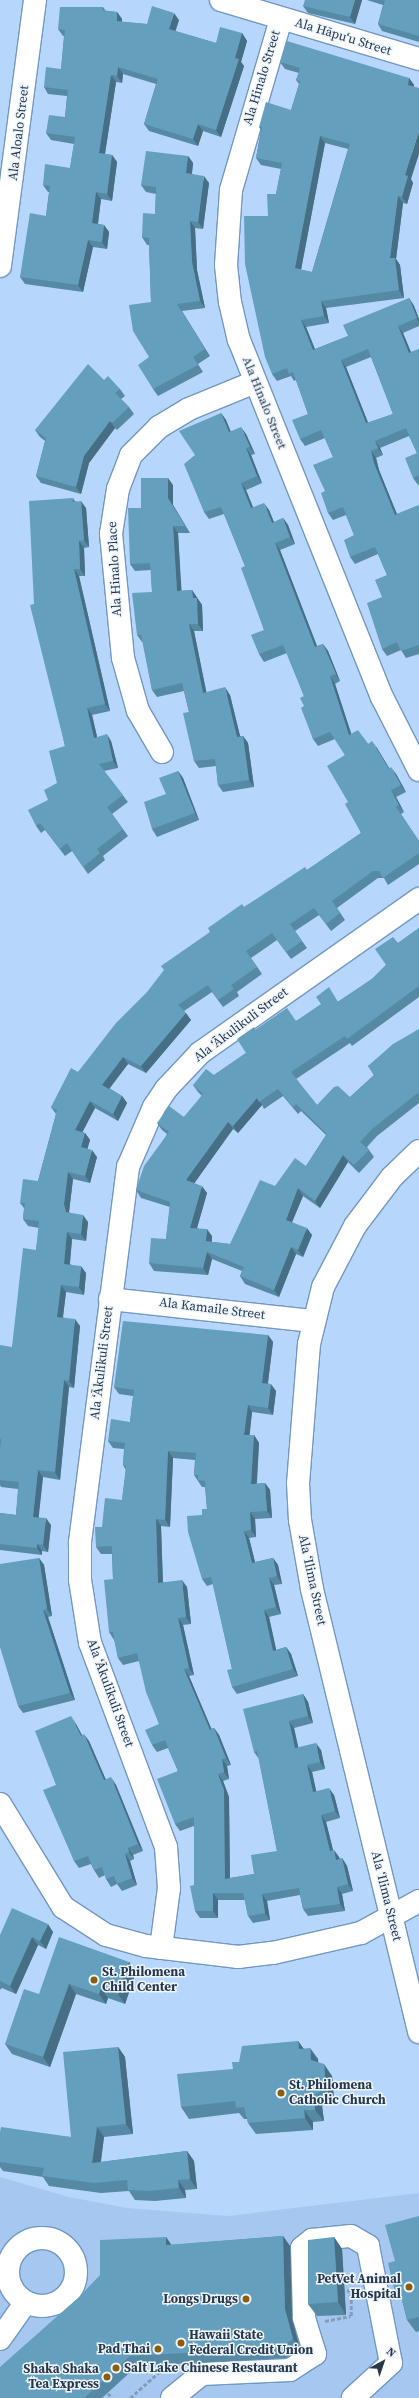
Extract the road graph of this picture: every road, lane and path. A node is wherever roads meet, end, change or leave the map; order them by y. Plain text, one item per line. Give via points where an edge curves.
1 (35, 0) edge
2 (221, 0) edge
3 (281, 19) junction
4 (419, 60) edge
5 (0, 266) edge
6 (256, 382) junction
7 (162, 752) dead end
8 (419, 770) edge
9 (419, 899) edge
10 (419, 1151) edge
11 (110, 1298) junction
12 (313, 1320) junction
13 (0, 1804) edge
14 (419, 1901) edge
15 (391, 1918) junction
16 (161, 1948) junction
17 (419, 2032) edge
18 (345, 2291) dead end
19 (26, 2302) dead end
20 (0, 2339) edge
21 (313, 2347) junction
22 (167, 2365) edge
23 (108, 2393) dead end
24 (112, 2398) edge
25 (130, 2398) edge
26 (172, 2398) edge
27 (353, 2398) edge

1 - 5 street, Ala Aloalo Street
2 - 3 street, Ala Hāpuʻu Street
3 - 4 street, Ala Hāpuʻu Street
3 - 6 street, Ala Hinalo Street via 238,156 227,225 230,302
6 - 7 street, Ala Hinalo Place via 189,409 159,427 131,455 118,489 111,534 122,652 138,711
6 - 8 street, Ala Hinalo Street via 382,697
9 - 11 street, Ala ʻĀkulikuli Street via 220,1038 166,1089 145,1124 128,1167
10 - 12 street, Ala ʻIlima Street via 392,1176 355,1226 323,1287
11 - 12 street, Ala Kamaile Street
11 - 16 street, Ala ʻĀkulikuli Street via 80,1542 81,1587 90,1643 166,1847 169,1888
12 - 15 street, Ala ʻIlima Street via 299,1447 300,1520 312,1589
13 - 16 street via 44,1881 73,1917 106,1935
14 - 15 street
15 - 16 street via 361,1933 273,1953 238,1957
15 - 17 street, Ala ʻIlima Street
18 - 21 path via 351,2291 351,2316 317,2323 321,2337
19 - 20 street
21 - 26 street via 290,2370 202,2374
21 - 27 street via 304,2318 304,2244 351,2236 368,2246 391,2363
22 - 25 path
23 - 24 path

